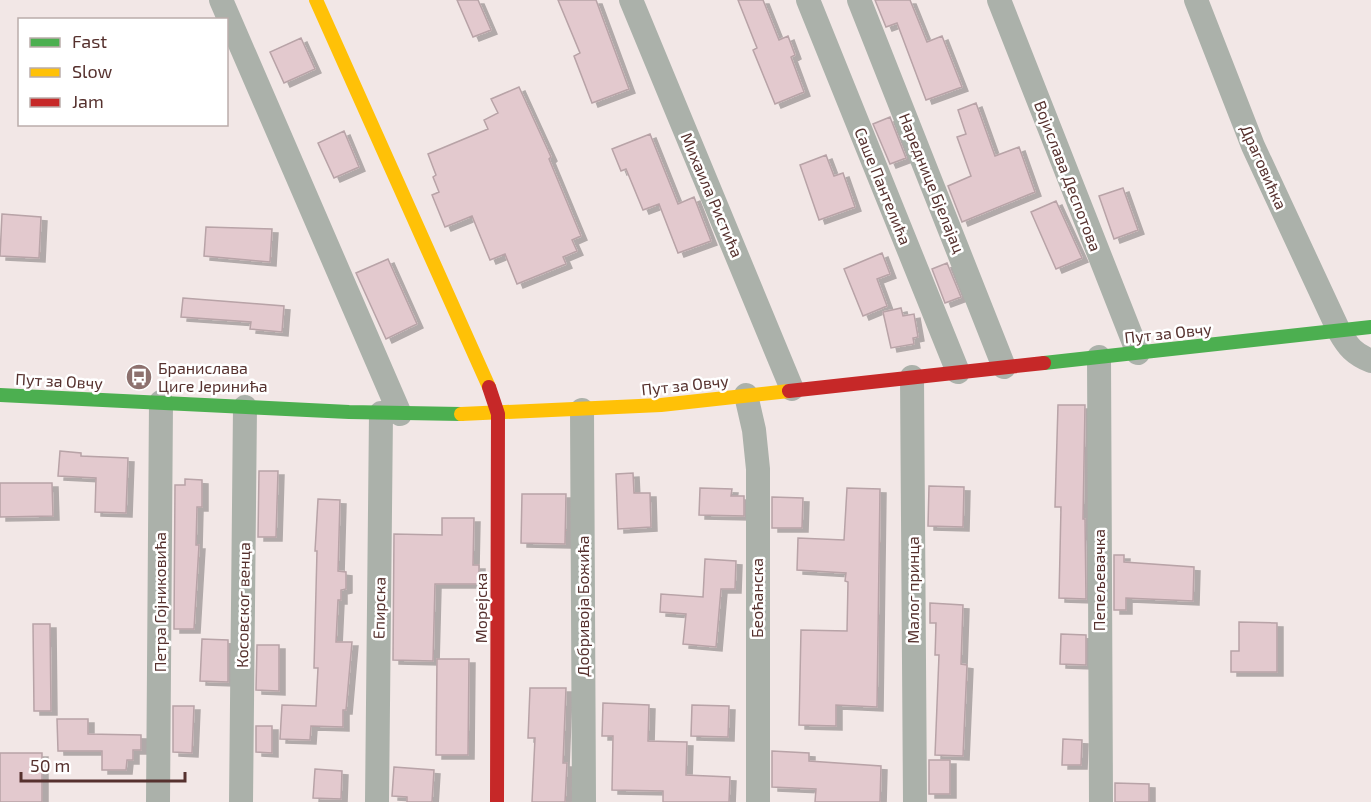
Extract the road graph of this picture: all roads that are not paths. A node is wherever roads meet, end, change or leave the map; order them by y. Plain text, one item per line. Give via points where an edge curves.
1 (221, 0) edge
2 (316, 0) edge
3 (631, 0) edge
4 (808, 0) edge
5 (859, 0) edge
6 (999, 0) edge
7 (1196, 0) edge
8 (1371, 327) edge
9 (1339, 331) junction
10 (1137, 353) junction
11 (1099, 357) junction
12 (1371, 361) edge
13 (1004, 367) junction
14 (958, 372) junction
15 (912, 377) junction
16 (792, 389) junction
17 (0, 395) edge
18 (746, 395) junction
19 (161, 402) junction
20 (245, 407) junction
21 (582, 410) junction
22 (390, 414) junction
23 (498, 414) junction
24 (158, 802) edge
25 (241, 802) edge
26 (377, 802) edge
27 (497, 802) edge
28 (584, 802) edge
29 (758, 802) edge
30 (915, 802) edge
31 (1101, 802) edge

1 - 22 street
2 - 23 street, Морејска
3 - 16 street, Михаила Ристића
4 - 14 street, Саше Пантелића
5 - 13 street, Нареднице Бјелајац
6 - 10 street, Војислава Деспотова
7 - 9 street, Драговићка via 1253,146
8 - 9 street, Пут за Овчу
9 - 10 street, Пут за Овчу
9 - 12 street, Драговићка via 1348,347
10 - 11 street, Пут за Овчу
11 - 13 street, Пут за Овчу
11 - 31 street, Пепељевачка
13 - 14 street, Пут за Овчу
14 - 15 street, Пут за Овчу
15 - 16 street, Пут за Овчу
15 - 30 street, Малог принца
16 - 18 street, Пут за Овчу
17 - 19 street, Пут за Овчу
18 - 21 street, Пут за Овчу
18 - 29 street, Беоћанска via 758,468
19 - 20 street, Пут за Овчу
19 - 24 street, Петра Гојниковића
20 - 22 street, Пут за Овчу
20 - 25 street, Косовског венца
21 - 23 street, Пут за Овчу
21 - 28 street, Добривоја Божића
22 - 23 street, Пут за Овчу
22 - 26 street, Епирска
23 - 27 street, Морејска

